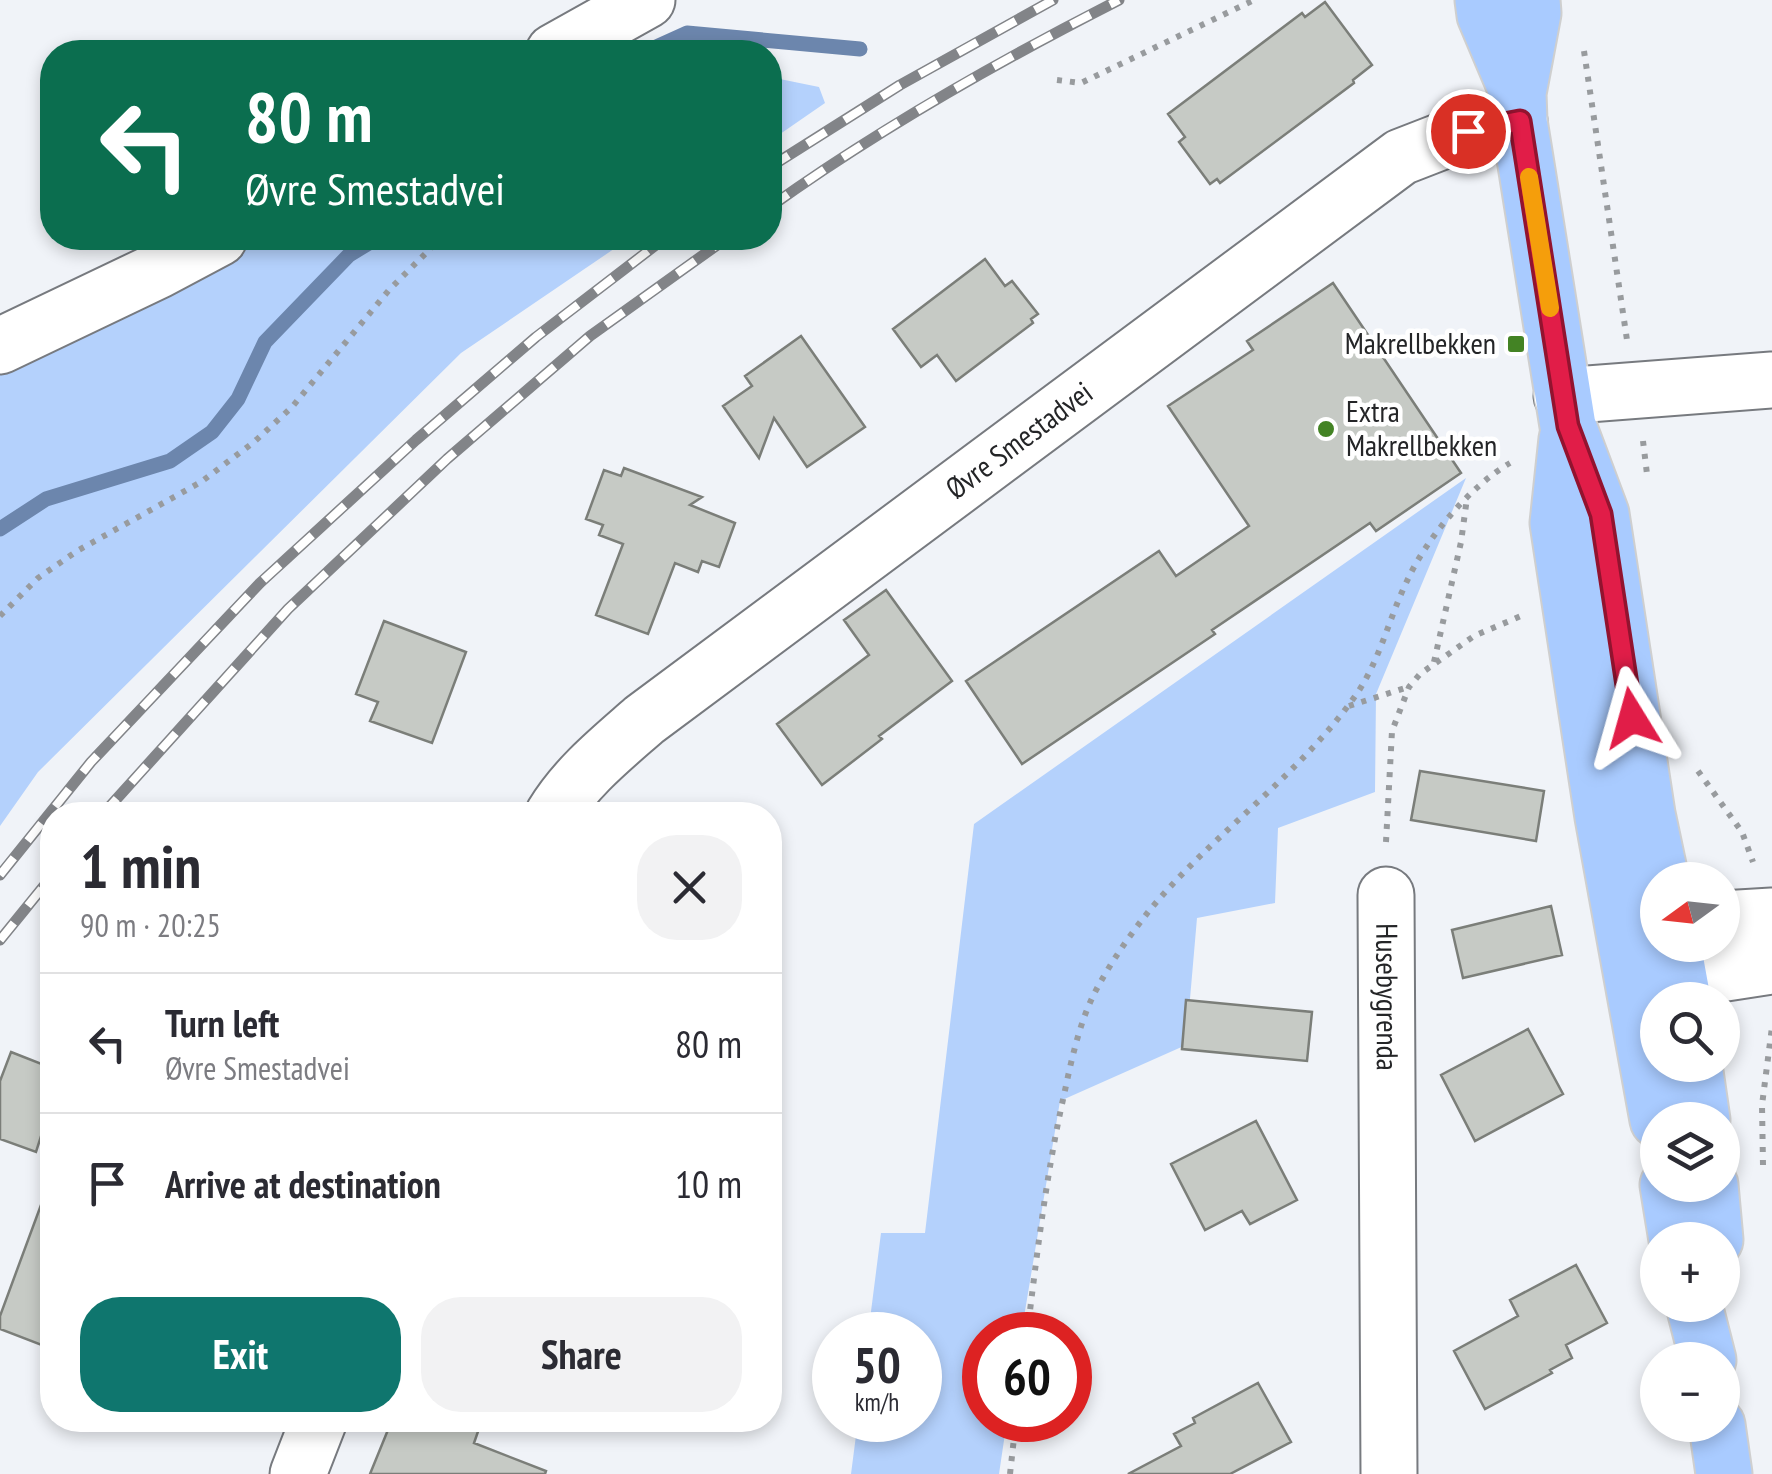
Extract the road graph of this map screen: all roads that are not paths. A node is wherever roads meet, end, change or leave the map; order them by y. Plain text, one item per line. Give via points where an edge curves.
1 (647, 0) edge
2 (1483, 0) edge
3 (1532, 0) edge
4 (575, 40) edge
5 (1518, 107) junction
6 (196, 250) edge
7 (0, 346) edge
8 (1772, 380) edge
9 (1551, 426) junction
10 (561, 802) edge
11 (1656, 862) edge
12 (1763, 892) edge
13 (1386, 894) road end
14 (1740, 907) edge
15 (1665, 963) edge
16 (1772, 966) edge
17 (1659, 1102) edge
18 (314, 1432) edge
19 (1720, 1442) edge
20 (298, 1474) edge
21 (1389, 1474) edge
22 (1724, 1474) edge

1 - 4 street
2 - 5 main road
3 - 5 main road
5 - 9 main road
5 - 10 street, Øvre Smestadvei via 1400,157 644,720
6 - 7 street
8 - 9 street via 1636,392
9 - 11 main road via 1601,514
9 - 15 main road via 1558,523 1600,799
12 - 14 street
13 - 21 street, Husebygrenda
15 - 16 street
15 - 17 main road
18 - 20 street
19 - 22 main road

